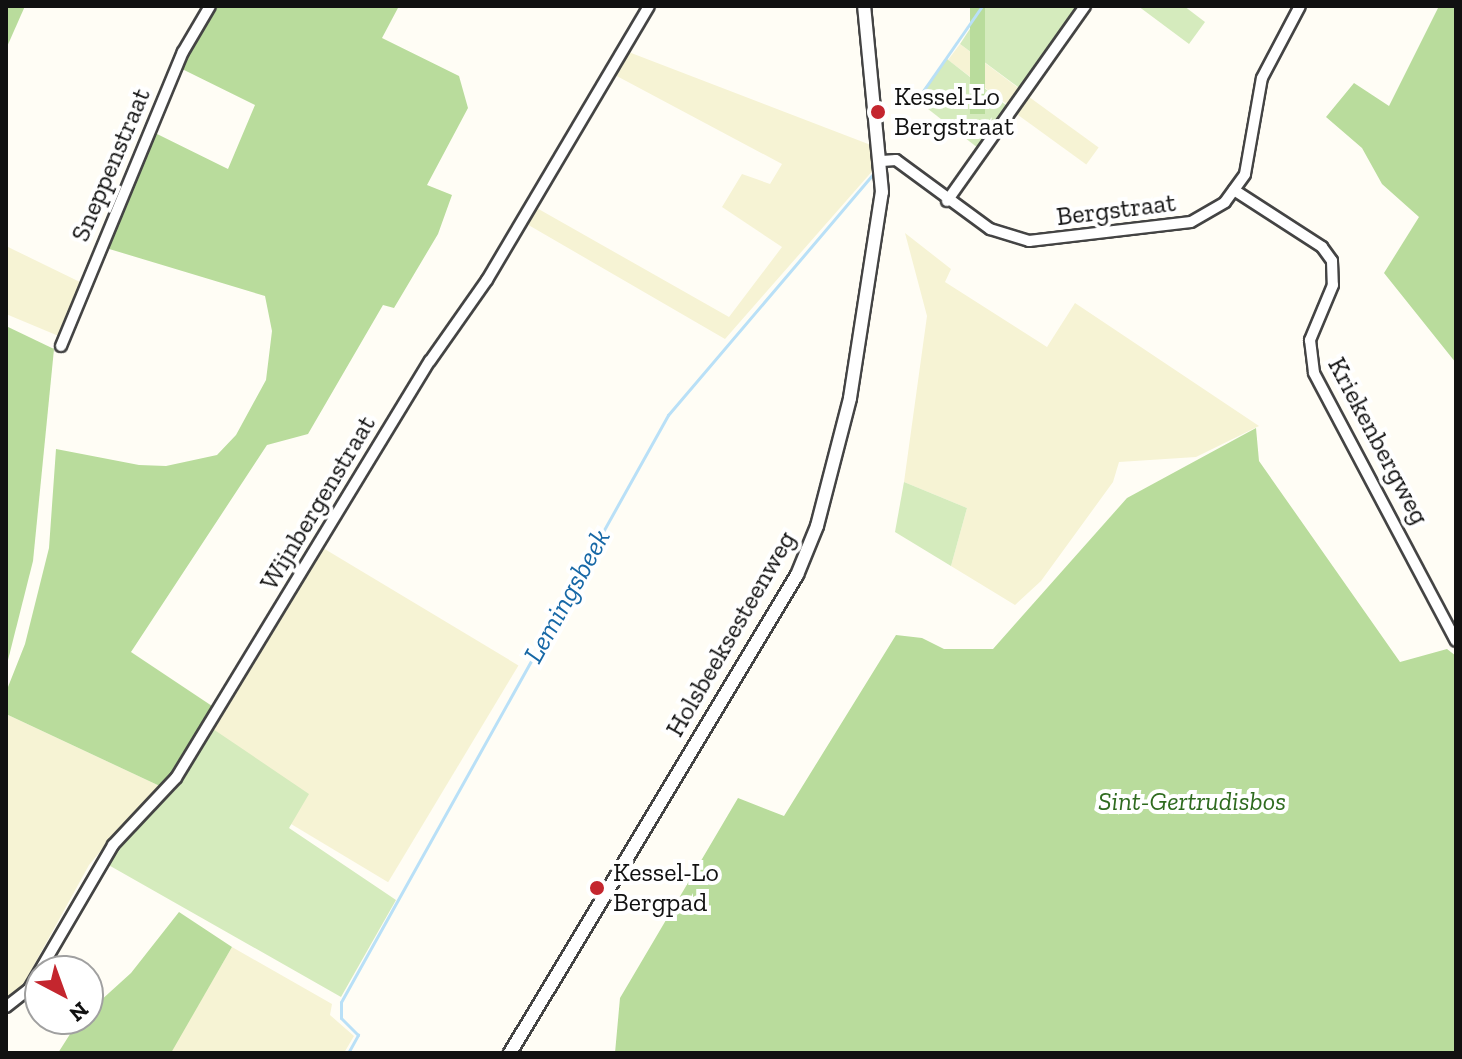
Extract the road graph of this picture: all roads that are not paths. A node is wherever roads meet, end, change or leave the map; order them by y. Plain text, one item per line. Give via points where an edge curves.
1 (210, 6) edge
2 (649, 6) edge
3 (864, 6) edge
4 (1085, 6) edge
5 (1300, 6) edge
6 (882, 161) junction
7 (1234, 190) junction
8 (947, 201) junction
9 (61, 346) dead end
10 (1456, 641) edge
11 (6, 1007) edge
12 (510, 1053) edge

1 - 9 street, Sneppenstraat via 183,52
2 - 11 street, Wijnbergenstraat via 487,280 430,361 176,778 113,845 29,989
3 - 6 street, Holsbeeksesteenweg
4 - 8 street
5 - 7 street, Bergstraat via 1269,59 1250,159
6 - 8 street, Bergstraat via 896,160
6 - 12 street, Holsbeeksesteenweg via 850,398 808,551
7 - 8 street, Bergstraat via 1209,214 1182,225 1069,240 1010,236
7 - 10 street, Kriekenbergweg via 1322,247 1332,261 1333,285 1310,340 1314,373

